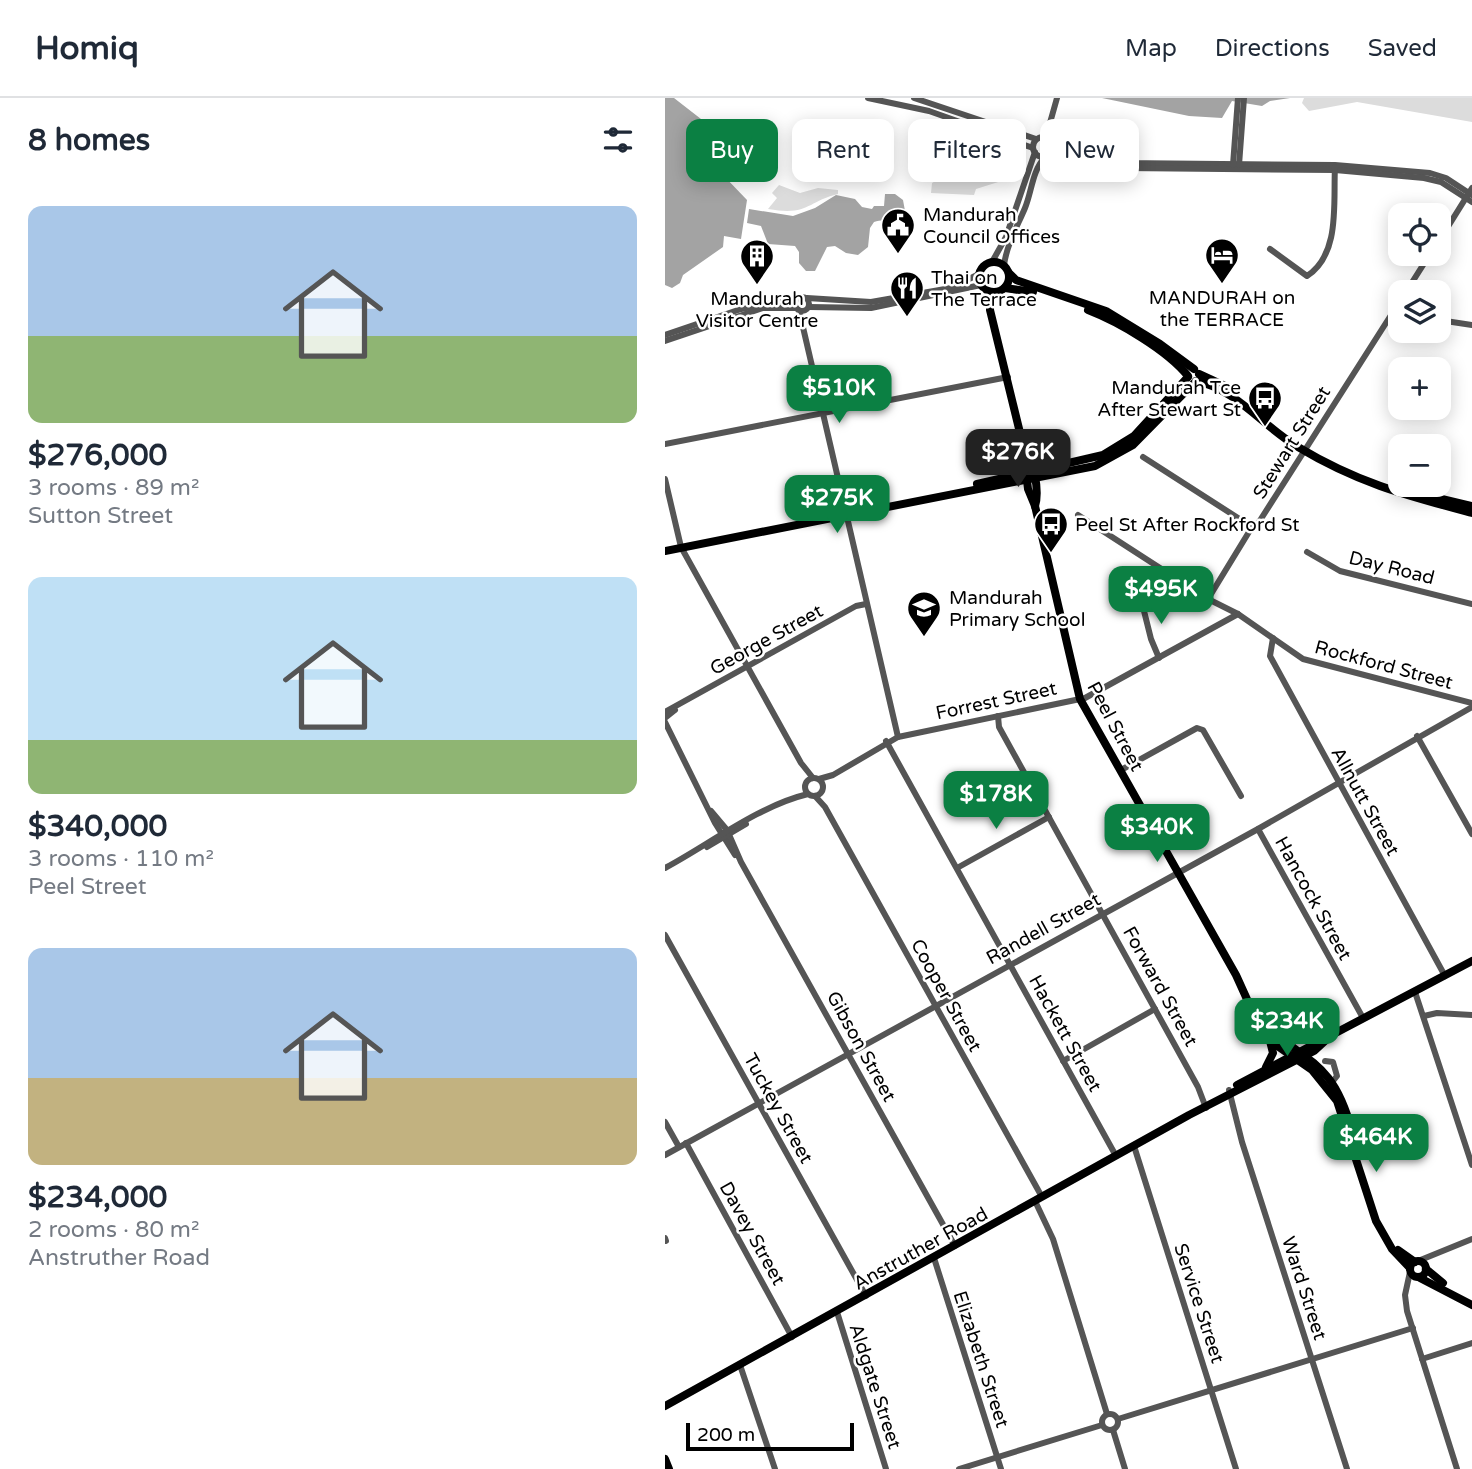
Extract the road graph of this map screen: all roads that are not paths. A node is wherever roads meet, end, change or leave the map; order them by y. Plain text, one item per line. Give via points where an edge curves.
1 (868, 98) edge
2 (914, 98) edge
3 (1057, 98) edge
4 (1238, 98) edge
5 (1244, 98) edge
6 (1051, 119) edge
7 (1239, 125) junction
8 (1040, 138) edge
9 (1036, 139) junction
10 (1034, 150) junction
11 (1040, 152) edge
12 (1139, 163) edge
13 (1236, 164) junction
14 (1040, 165) edge
15 (1139, 167) edge
16 (1335, 167) junction
17 (1470, 195) edge
18 (1451, 223) edge
19 (1270, 249) dead end
20 (992, 262) junction
21 (1004, 265) junction
22 (979, 274) junction
23 (1009, 274) junction
24 (981, 285) junction
25 (998, 291) junction
26 (798, 298) junction
27 (807, 298) junction
28 (802, 309) junction
29 (1388, 321) edge
30 (1451, 322) edge
31 (1472, 325) edge
32 (665, 335) edge
33 (665, 341) edge
34 (1193, 376) junction
35 (1008, 377) junction
36 (824, 414) junction
37 (665, 444) edge
38 (1305, 449) junction
39 (1143, 457) dead end
40 (1030, 476) junction
41 (665, 478) edge
42 (1472, 506) edge
43 (846, 513) junction
44 (1472, 513) edge
45 (1078, 515) dead end
46 (1252, 527) junction
47 (665, 545) edge
48 (680, 545) junction
49 (665, 551) edge
50 (1307, 552) dead end
51 (1208, 599) junction
52 (1142, 603) dead end
53 (866, 604) junction
54 (1472, 604) edge
55 (1238, 614) junction
56 (1273, 638) junction
57 (1159, 658) junction
58 (748, 667) junction
59 (1080, 699) junction
60 (682, 704) junction
61 (1472, 705) edge
62 (665, 712) edge
63 (998, 716) junction
64 (665, 720) edge
65 (665, 730) edge
66 (1417, 736) junction
67 (898, 737) junction
68 (886, 741) junction
69 (677, 747) junction
70 (1121, 770) junction
71 (833, 775) junction
72 (811, 781) junction
73 (1337, 782) junction
74 (823, 789) junction
75 (811, 795) junction
76 (1241, 796) dead end
77 (793, 798) junction
78 (825, 807) junction
79 (1049, 817) junction
80 (1258, 830) junction
81 (726, 834) junction
82 (1472, 834) edge
83 (665, 868) edge
84 (957, 869) junction
85 (1178, 872) junction
86 (1103, 914) junction
87 (665, 935) edge
88 (1472, 961) edge
89 (1010, 964) junction
90 (1445, 976) junction
91 (1413, 994) junction
92 (935, 1006) junction
93 (1155, 1009) junction
94 (1472, 1015) edge
95 (1424, 1016) junction
96 (1256, 1017) junction
97 (1363, 1018) junction
98 (1271, 1041) junction
99 (1325, 1042) junction
100 (848, 1054) junction
101 (1298, 1055) junction
102 (1063, 1061) junction
103 (1325, 1061) dead end
104 (1264, 1070) junction
105 (1324, 1071) junction
106 (1333, 1081) junction
107 (1227, 1094) junction
108 (758, 1103) junction
109 (1207, 1105) junction
110 (665, 1122) edge
111 (683, 1145) junction
112 (1134, 1146) junction
113 (665, 1155) edge
114 (1115, 1156) junction
115 (1472, 1165) edge
116 (1039, 1199) junction
117 (1472, 1239) edge
118 (955, 1246) junction
119 (1431, 1255) junction
120 (934, 1258) junction
121 (1426, 1269) junction
122 (1415, 1270) junction
123 (866, 1296) junction
124 (1472, 1302) edge
125 (837, 1312) junction
126 (1413, 1328) junction
127 (792, 1337) junction
128 (1472, 1343) edge
129 (1311, 1359) junction
130 (1422, 1359) junction
131 (740, 1365) junction
132 (1211, 1390) junction
133 (665, 1406) edge
134 (1107, 1414) junction
135 (1118, 1419) junction
136 (1102, 1424) junction
137 (1113, 1430) junction
138 (997, 1457) junction
139 (665, 1459) edge
140 (669, 1469) edge
141 (775, 1469) edge
142 (886, 1469) edge
143 (959, 1469) edge
144 (1001, 1469) edge
145 (1125, 1469) edge
146 (1235, 1469) edge
147 (1347, 1469) edge
148 (1457, 1469) edge

1 - 10 street via 929,111
2 - 9 street
3 - 6 street
4 - 7 street
5 - 7 street
7 - 13 street
8 - 9 street
9 - 10 street
10 - 11 street
10 - 20 street via 1006,237
12 - 13 street
13 - 15 street
13 - 16 street
14 - 21 street
16 - 17 street via 1424,178
16 - 19 street via 1330,240 1313,272 1307,276
17 - 18 street
20 - 21 main road
20 - 22 main road
21 - 23 main road
22 - 24 main road
22 - 27 street via 951,288 871,303
23 - 25 main road
23 - 34 main road via 1106,312 1160,344
24 - 25 main road
24 - 28 street via 871,308
25 - 34 main road via 1024,289 1106,317
25 - 35 main road, Peel Street via 998,334
26 - 27 street
26 - 28 street
26 - 32 street via 741,309
27 - 28 street
28 - 33 street via 763,308
28 - 36 street
29 - 38 street, Stewart Street
30 - 31 street
34 - 38 main road via 1221,383
34 - 40 main road via 1133,445 1108,461
35 - 36 street
35 - 40 main road, Peel Street
36 - 37 street
36 - 43 street
38 - 42 main road via 1374,482
38 - 44 main road via 1365,483
38 - 46 street, Stewart Street
39 - 46 street
40 - 43 main road
40 - 59 main road, Peel Street
41 - 48 street
43 - 48 main road
43 - 53 street
45 - 51 street, Rockford Street
46 - 51 street, Stewart Street
47 - 48 main road
48 - 49 main road
48 - 58 street
50 - 54 street, Day Road via 1340,571
51 - 55 street, Rockford Street
52 - 57 street
53 - 58 street, George Street
53 - 67 street
55 - 56 street, Rockford Street
55 - 57 street, Forrest Street
56 - 61 street, Rockford Street via 1303,659
56 - 73 street, Allnutt Street via 1270,656
57 - 59 street, Forrest Street
58 - 60 street, George Street
58 - 72 street
59 - 63 street, Forrest Street
59 - 70 main road, Peel Street
60 - 62 street, George Street
60 - 64 street, George Street
61 - 66 street, Randell Street
63 - 67 street, Forrest Street
63 - 79 street, Forward Street via 999,727
64 - 69 street, Gibson Street
65 - 69 street, Gibson Street
66 - 73 street, Randell Street
66 - 82 street
67 - 68 street, Forrest Street
68 - 71 street, Forrest Street
68 - 84 street, Hackett Street
69 - 81 street, Gibson Street
70 - 76 street via 1197,729 1203,730
70 - 85 main road, Peel Street
71 - 72 street, Forrest Street
71 - 74 street, Forrest Street
72 - 74 street, Cooper Street
72 - 75 street
72 - 77 street
73 - 80 street, Randell Street
73 - 90 street, Allnutt Street
74 - 75 street, Forrest Street
74 - 78 street, Cooper Street
75 - 77 street
75 - 78 street, Cooper Street
77 - 81 street
78 - 92 street, Cooper Street
79 - 84 street
79 - 86 street, Forward Street
80 - 85 street, Randell Street
80 - 97 street, Hancock Street
81 - 83 street
81 - 100 street, Gibson Street
84 - 89 street, Hackett Street
85 - 86 street, Randell Street
85 - 96 main road, Peel Street
86 - 89 street, Randell Street
86 - 93 street, Forward Street
87 - 108 street, Tuckey Street
88 - 90 main road, Anstruther Road
89 - 92 street, Randell Street
89 - 102 street, Hackett Street
90 - 91 main road, Anstruther Road
91 - 95 street
91 - 97 main road, Anstruther Road
92 - 100 street, Randell Street
92 - 116 street, Cooper Street
93 - 102 street
93 - 109 street, Forward Street
94 - 95 street
95 - 115 street
96 - 98 main road, Peel Street
96 - 101 main road, Peel Street
97 - 99 main road, Anstruther Road
98 - 101 main road, Peel Street
98 - 104 main road via 1272,1059
99 - 101 main road, Anstruther Road
99 - 105 main road
100 - 108 street, Randell Street
100 - 118 street, Gibson Street
101 - 104 main road, Anstruther Road
101 - 105 main road
101 - 107 main road, Anstruther Road
101 - 122 main road via 1336,1101 1376,1221 1392,1250
102 - 114 street, Hackett Street
103 - 106 street via 1333,1062 1337,1075
104 - 107 main road, Anstruther Road
105 - 106 main road
106 - 122 main road via 1382,1224
107 - 109 main road, Anstruther Road
107 - 129 street, Ward Street
108 - 111 street, Randell Street
108 - 123 street, Tuckey Street
109 - 112 main road, Anstruther Road
110 - 111 street, Davey Street
111 - 113 street, Randell Street
111 - 127 street, Davey Street
112 - 114 main road, Anstruther Road
112 - 132 street, Service Street
114 - 116 main road, Anstruther Road
116 - 118 main road, Anstruther Road
116 - 134 street, Cooper Street
117 - 119 street
118 - 120 main road, Anstruther Road
119 - 121 street
119 - 122 street
120 - 123 main road, Anstruther Road
120 - 138 street, Elizabeth Street
121 - 122 main road
121 - 124 main road
122 - 124 main road
122 - 126 street via 1406,1290
123 - 125 main road, Anstruther Road
125 - 127 main road, Anstruther Road
125 - 142 street, Aldgate Street
126 - 129 street
126 - 130 street
127 - 131 main road, Anstruther Road
128 - 130 street
129 - 132 street
129 - 147 street, Ward Street
130 - 148 street
131 - 133 main road, Anstruther Road
131 - 141 street
132 - 135 street
132 - 146 street, Service Street
134 - 135 street
134 - 136 street
135 - 137 street
136 - 137 street
136 - 138 street
137 - 145 street
138 - 143 street
138 - 144 street, Elizabeth Street
139 - 140 main road

